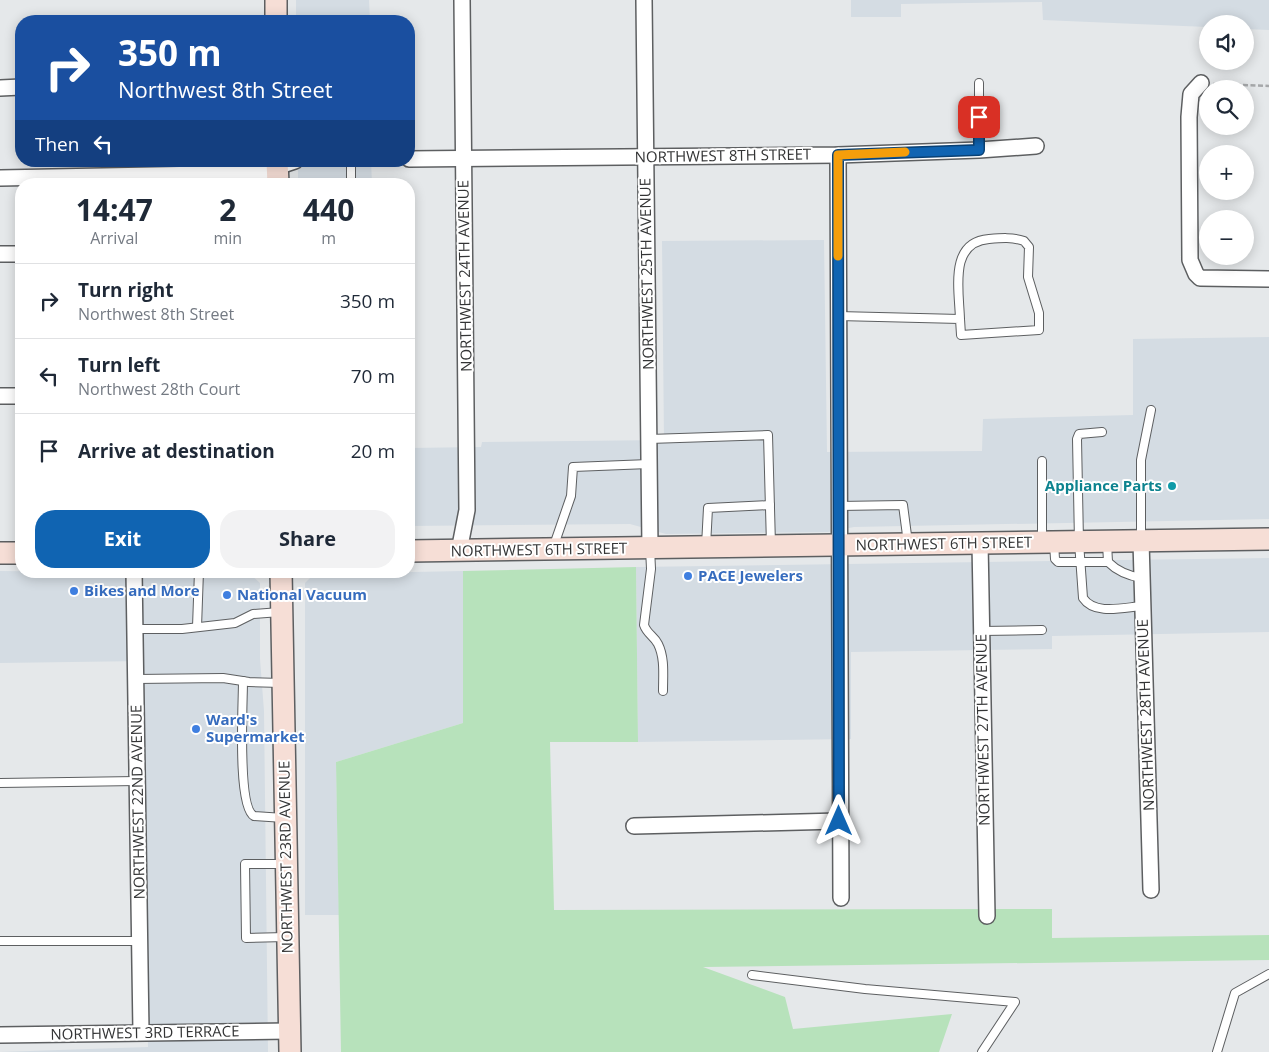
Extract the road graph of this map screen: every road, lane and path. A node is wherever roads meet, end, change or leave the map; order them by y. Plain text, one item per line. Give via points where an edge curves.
1 (276, 0) edge
2 (462, 0) edge
3 (644, 0) edge
4 (276, 15) edge
5 (979, 83) dead end
6 (1199, 86) edge
7 (1254, 86) edge
8 (1269, 86) edge
9 (15, 87) edge
10 (0, 88) edge
11 (1036, 146) dead end
12 (979, 150) junction
13 (838, 155) junction
14 (646, 156) junction
15 (415, 159) edge
16 (464, 159) junction
17 (282, 168) edge
18 (0, 178) edge
19 (15, 178) edge
20 (202, 178) edge
21 (0, 254) edge
22 (15, 254) edge
23 (1269, 279) edge
24 (838, 316) junction
25 (960, 319) junction
26 (0, 396) edge
27 (15, 396) edge
28 (1151, 410) dead end
29 (1102, 432) dead end
30 (649, 439) junction
31 (1042, 461) dead end
32 (649, 464) junction
33 (770, 505) junction
34 (839, 506) junction
35 (1269, 539) edge
36 (1141, 541) junction
37 (1048, 542) junction
38 (980, 544) junction
39 (909, 545) junction
40 (839, 546) junction
41 (771, 547) junction
42 (650, 548) junction
43 (706, 548) junction
44 (552, 550) junction
45 (415, 551) edge
46 (459, 551) junction
47 (1079, 552) junction
48 (1108, 552) junction
49 (0, 553) edge
50 (15, 553) edge
51 (134, 578) edge
52 (199, 578) edge
53 (282, 578) edge
54 (1142, 578) junction
55 (1143, 606) junction
56 (282, 612) junction
57 (197, 627) junction
58 (135, 629) junction
59 (1042, 630) dead end
60 (981, 631) junction
61 (136, 679) junction
62 (243, 681) junction
63 (283, 683) junction
64 (663, 691) dead end
65 (137, 781) junction
66 (0, 782) edge
67 (286, 818) junction
68 (839, 821) junction
69 (634, 826) dead end
70 (286, 864) junction
71 (1151, 890) dead end
72 (841, 898) dead end
73 (987, 916) dead end
74 (288, 937) junction
75 (0, 940) edge
76 (140, 942) junction
77 (1269, 974) edge
78 (752, 975) dead end
79 (141, 1032) junction
80 (0, 1035) edge
81 (290, 1042) edge
82 (982, 1052) edge
83 (1217, 1052) edge

1 - 4 main road
2 - 16 street, NORTHWEST 24TH AVENUE
3 - 14 street, NORTHWEST 25TH AVENUE
5 - 12 lane
6 - 23 street via 1191,94 1188,150 1190,260 1200,278
7 - 8 path
9 - 10 street
11 - 12 street, NORTHWEST 8TH STREET
12 - 13 street, NORTHWEST 8TH STREET
13 - 14 street, NORTHWEST 8TH STREET
13 - 24 street
14 - 16 street, NORTHWEST 8TH STREET
14 - 30 street, NORTHWEST 25TH AVENUE
15 - 16 street, NORTHWEST 8TH STREET
16 - 46 street, NORTHWEST 24TH AVENUE via 467,510
17 - 20 street
18 - 19 street
21 - 22 street
24 - 25 lane
24 - 34 street
25 - 25 lane via 959,274 962,253 968,245 1000,238 1024,241 1029,247 1028,277 1039,313 1039,330 961,335
26 - 27 street
28 - 36 lane via 1141,460
29 - 47 lane via 1084,432 1077,439
30 - 32 street, NORTHWEST 25TH AVENUE
30 - 33 lane via 768,435
31 - 37 lane
32 - 42 street, NORTHWEST 25TH AVENUE
32 - 44 lane via 573,467 571,496
33 - 41 lane
33 - 43 lane via 708,508
34 - 39 lane via 904,506
34 - 40 street
35 - 36 main road, NORTHWEST 6TH STREET
36 - 48 main road, NORTHWEST 6TH STREET
36 - 54 street, NORTHWEST 28TH AVENUE
37 - 38 main road, NORTHWEST 6TH STREET
37 - 47 main road, NORTHWEST 6TH STREET
38 - 39 main road, NORTHWEST 6TH STREET
38 - 60 street, NORTHWEST 27TH AVENUE
39 - 40 main road, NORTHWEST 6TH STREET
40 - 41 main road, NORTHWEST 6TH STREET
40 - 68 street
41 - 43 main road, NORTHWEST 6TH STREET
42 - 43 main road, NORTHWEST 6TH STREET
42 - 44 main road, NORTHWEST 6TH STREET
42 - 64 lane via 651,569 644,625 646,632 657,642 663,667
44 - 46 main road, NORTHWEST 6TH STREET
45 - 46 main road, NORTHWEST 6TH STREET
47 - 48 main road, NORTHWEST 6TH STREET
47 - 55 lane via 1083,598 1089,604 1105,609
48 - 54 lane via 1126,574
49 - 50 main road
51 - 58 street, NORTHWEST 22ND AVENUE
52 - 57 lane
53 - 56 main road, NORTHWEST 23RD AVENUE
54 - 55 street, NORTHWEST 28TH AVENUE
55 - 71 street, NORTHWEST 28TH AVENUE
56 - 57 lane via 253,614 235,623
56 - 63 main road, NORTHWEST 23RD AVENUE
57 - 58 lane
58 - 61 street, NORTHWEST 22ND AVENUE
59 - 60 lane
60 - 73 street, NORTHWEST 27TH AVENUE
61 - 62 lane via 223,678
61 - 65 street, NORTHWEST 22ND AVENUE
62 - 63 lane
62 - 67 lane via 242,759 246,806 254,816
63 - 67 main road, NORTHWEST 23RD AVENUE
65 - 66 lane
65 - 76 street, NORTHWEST 22ND AVENUE
67 - 70 main road, NORTHWEST 23RD AVENUE
68 - 69 street
68 - 72 street
70 - 74 main road, NORTHWEST 23RD AVENUE
70 - 74 lane via 245,864 246,938
74 - 81 main road, NORTHWEST 23RD AVENUE
75 - 76 lane
76 - 79 street, NORTHWEST 22ND AVENUE
77 - 83 lane via 1235,993
78 - 82 lane via 1015,1002
79 - 80 street, NORTHWEST 3RD TERRACE
79 - 81 street, NORTHWEST 3RD TERRACE

